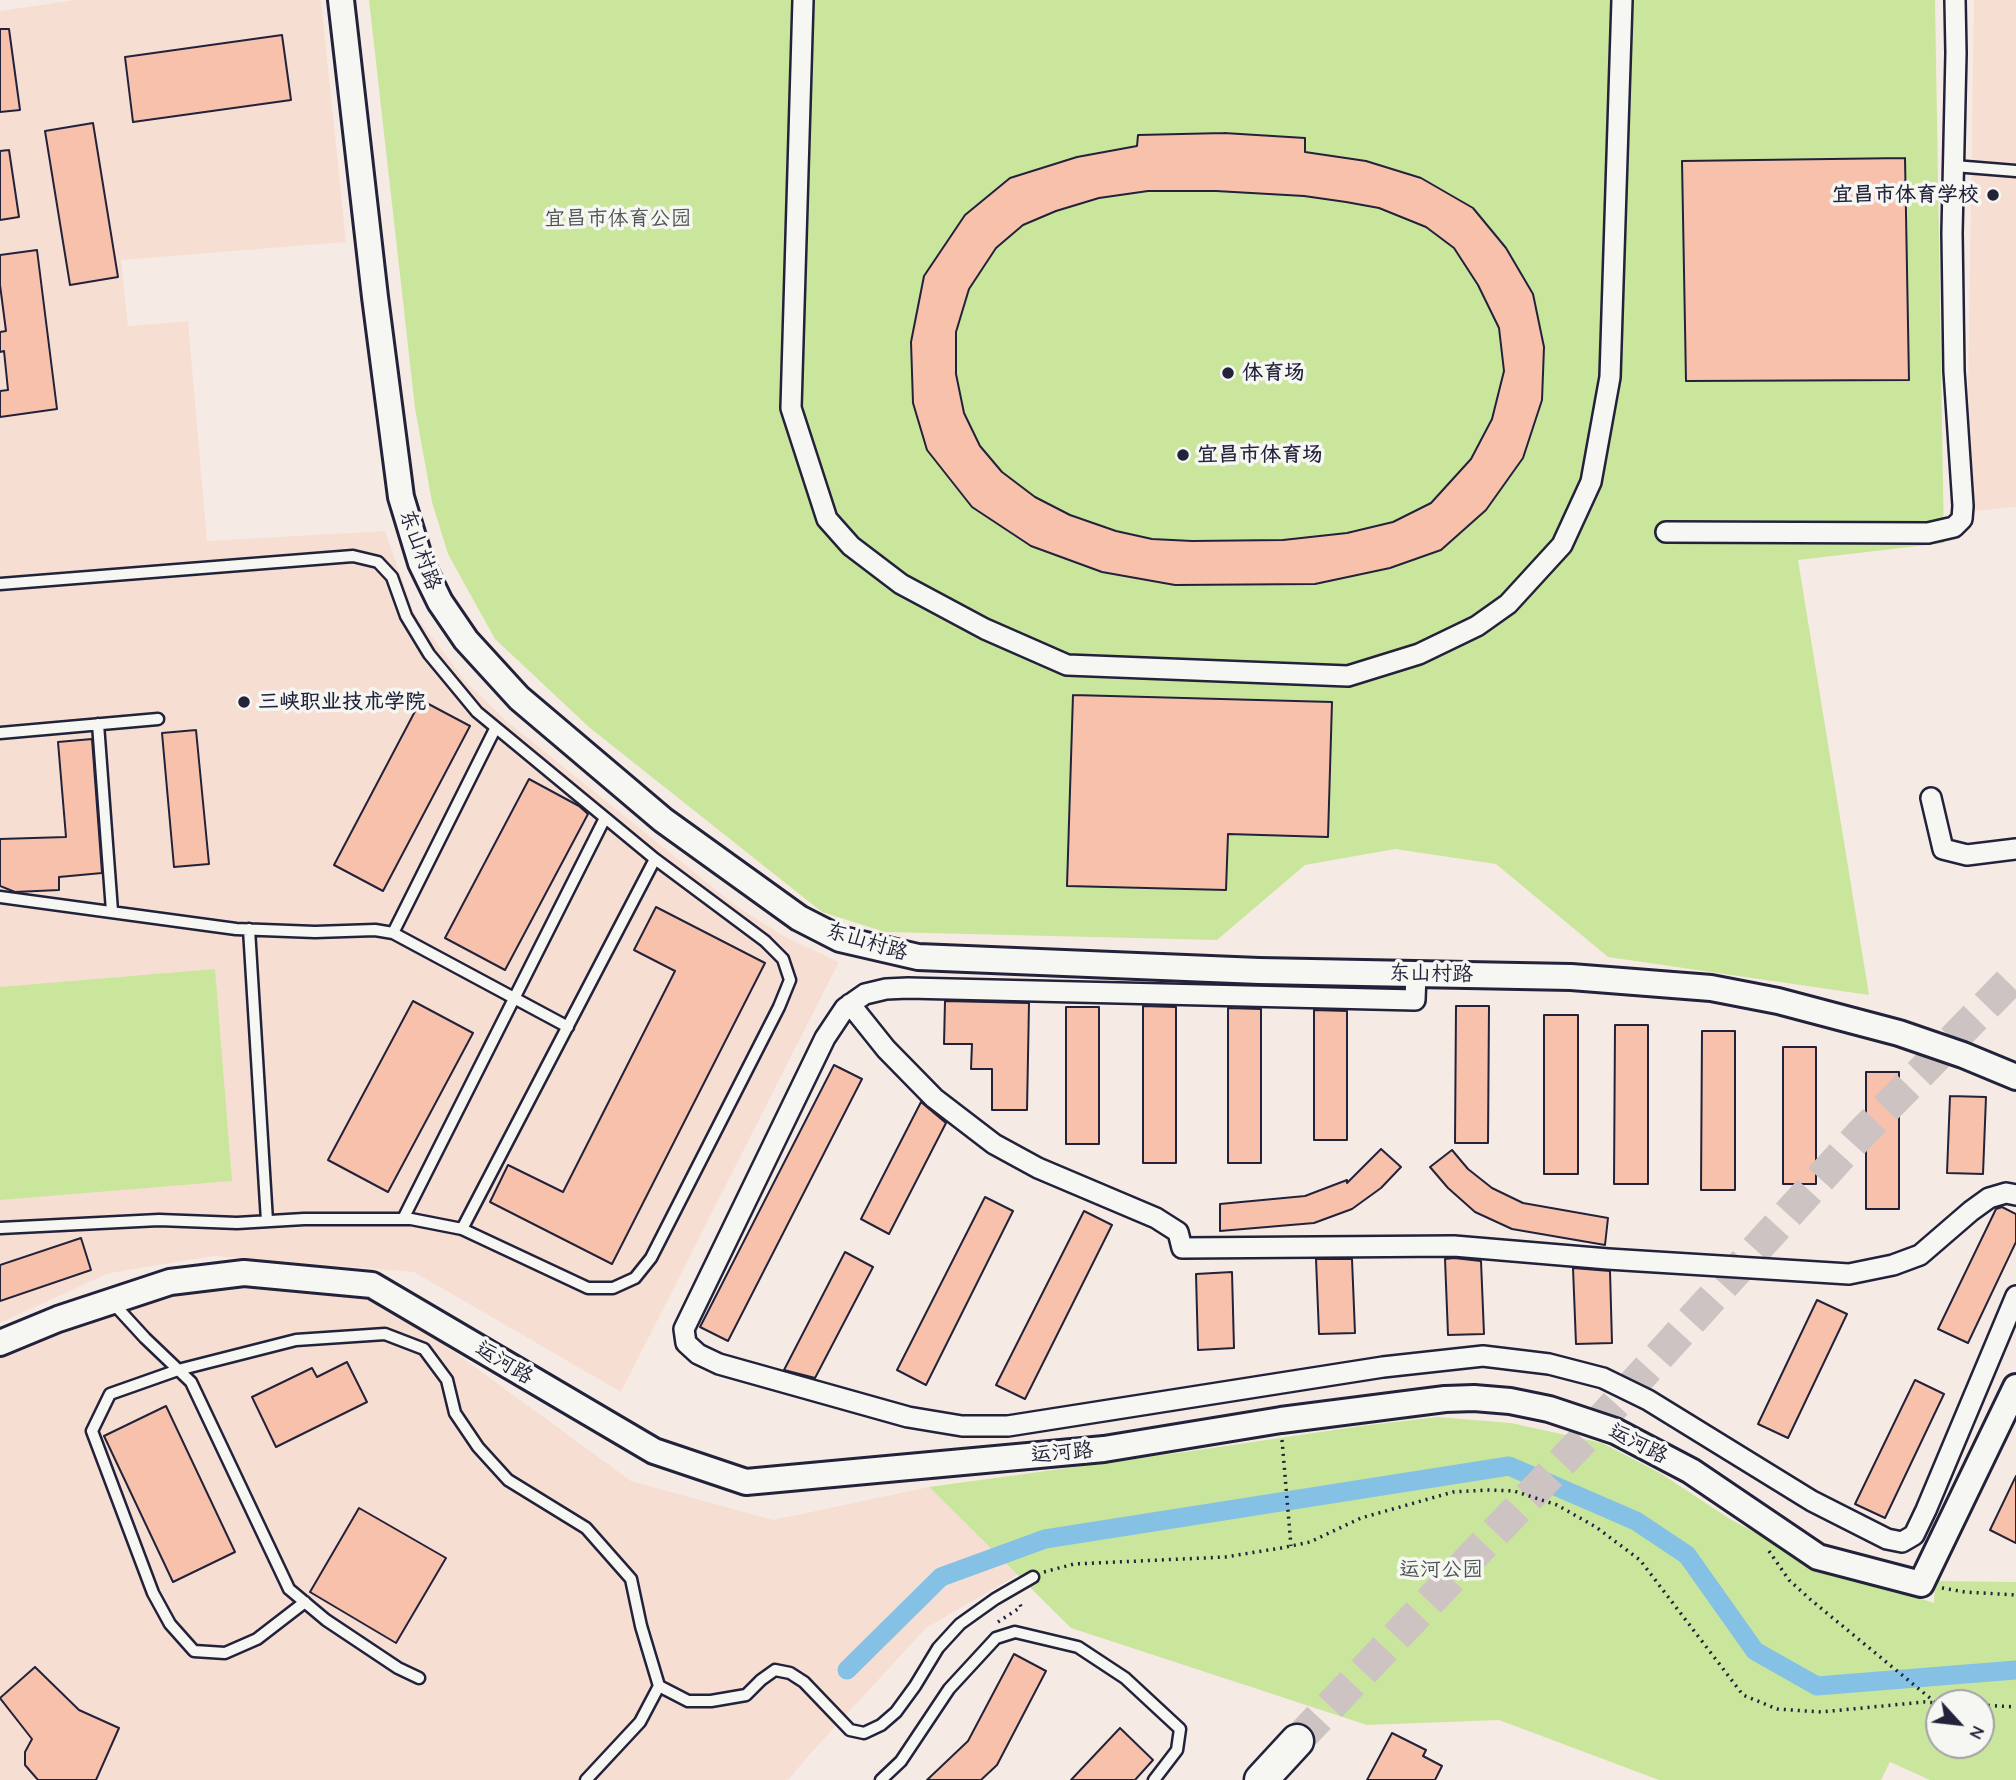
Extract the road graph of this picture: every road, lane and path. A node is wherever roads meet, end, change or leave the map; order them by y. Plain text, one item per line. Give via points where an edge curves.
1 (341, 0) edge
2 (803, 0) edge
3 (1622, 0) edge
4 (1955, 0) edge
5 (1954, 166) junction
6 (2016, 171) edge
7 (1666, 532) dead end
8 (0, 584) edge
9 (158, 719) dead end
10 (98, 724) junction
11 (495, 729) junction
12 (0, 733) edge
13 (1931, 798) dead end
14 (605, 818) junction
15 (2016, 849) edge
16 (655, 859) junction
17 (0, 897) edge
18 (112, 911) junction
19 (249, 929) junction
20 (393, 933) junction
21 (1416, 974) junction
22 (514, 998) junction
23 (850, 1004) junction
24 (568, 1027) junction
25 (2016, 1077) edge
26 (2016, 1195) edge
27 (403, 1219) junction
28 (267, 1221) junction
29 (0, 1228) edge
30 (462, 1229) junction
31 (2016, 1296) edge
32 (112, 1301) junction
33 (0, 1343) edge
34 (178, 1370) junction
35 (2016, 1387) edge
36 (1283, 1460) dead end
37 (1752, 1514) junction
38 (1291, 1544) junction
39 (1033, 1577) junction
40 (1921, 1584) junction
41 (2016, 1595) edge
42 (305, 1602) junction
43 (996, 1638) junction
44 (419, 1678) dead end
45 (659, 1686) junction
46 (1925, 1693) edge
47 (1925, 1702) edge
48 (1995, 1706) edge
49 (2016, 1707) edge
50 (1297, 1741) tunnel mouth
51 (586, 1780) edge
52 (881, 1780) edge
53 (1154, 1780) edge
54 (1261, 1780) edge

1 - 21 street, 东山村路 via 401,497 421,564 440,602 519,698 663,820 799,918 840,939 918,957
2 - 3 street via 791,408 827,519 851,546 901,584 985,629 1067,665 1348,676 1419,654 1477,626 1507,604 1562,545 1591,482 1611,377
4 - 5 street
5 - 6 lane
5 - 7 street via 1954,371 1962,519 1954,527 1928,533
8 - 11 lane via 353,556 378,562 392,578 406,616 429,654
9 - 10 lane
10 - 12 lane
10 - 18 lane
11 - 14 lane
11 - 20 lane
13 - 15 street via 1943,849 1967,855
14 - 16 lane
14 - 22 lane
16 - 24 lane
16 - 30 lane via 765,941 783,959 790,980 651,1258 635,1278 613,1287 588,1288
17 - 18 lane
18 - 19 lane
19 - 20 lane
19 - 28 lane
20 - 22 lane
21 - 23 street via 1415,1000 908,988 864,994
21 - 25 street, 东山村路 via 1572,977 1711,988 1899,1033
22 - 24 lane
22 - 27 lane
23 - 26 street via 934,1098 994,1144 1038,1168 1156,1218 1178,1232 1182,1248 1454,1246 1849,1273 1920,1255 1989,1198
23 - 31 street via 825,1038 684,1329 686,1343 719,1364 908,1417 962,1426 1008,1426 1383,1367 1483,1356 1549,1364 1604,1378 1648,1400 1812,1501 1902,1542 1914,1535 1926,1510
24 - 30 lane
27 - 28 lane
27 - 30 lane
28 - 29 lane via 159,1220
32 - 33 street, 运河路
32 - 34 lane
32 - 37 street, 运河路 via 170,1282 244,1273 372,1285 654,1451 746,1482 1104,1449 1281,1420 1474,1398 1549,1409 1615,1431 1691,1471
34 - 42 lane via 191,1382 289,1589
34 - 42 lane via 110,1394 92,1431 153,1594 170,1624 194,1651 225,1653 257,1639
34 - 45 lane via 296,1340 385,1334 424,1349 447,1380 455,1413 478,1447 508,1480 586,1528 631,1579
35 - 40 street
36 - 38 path
37 - 40 street, 运河路 via 1818,1557
37 - 46 path via 1789,1580
38 - 39 path via 1225,1557 1074,1564
38 - 47 path via 1310,1542 1361,1518 1453,1492 1514,1491 1557,1505 1597,1527 1640,1560 1744,1695 1777,1709 1821,1712
39 - 43 path via 1044,1588 1018,1602 1021,1607 996,1623
39 - 45 lane via 960,1624 938,1647 896,1712 864,1733 850,1730 790,1673 775,1671 747,1695 710,1701 688,1701
40 - 41 path
42 - 44 lane
43 - 52 lane via 949,1689 901,1761
43 - 53 lane via 1015,1632 1078,1647 1125,1678 1180,1729 1177,1750
45 - 51 lane via 640,1722
48 - 49 path
50 - 54 main road

